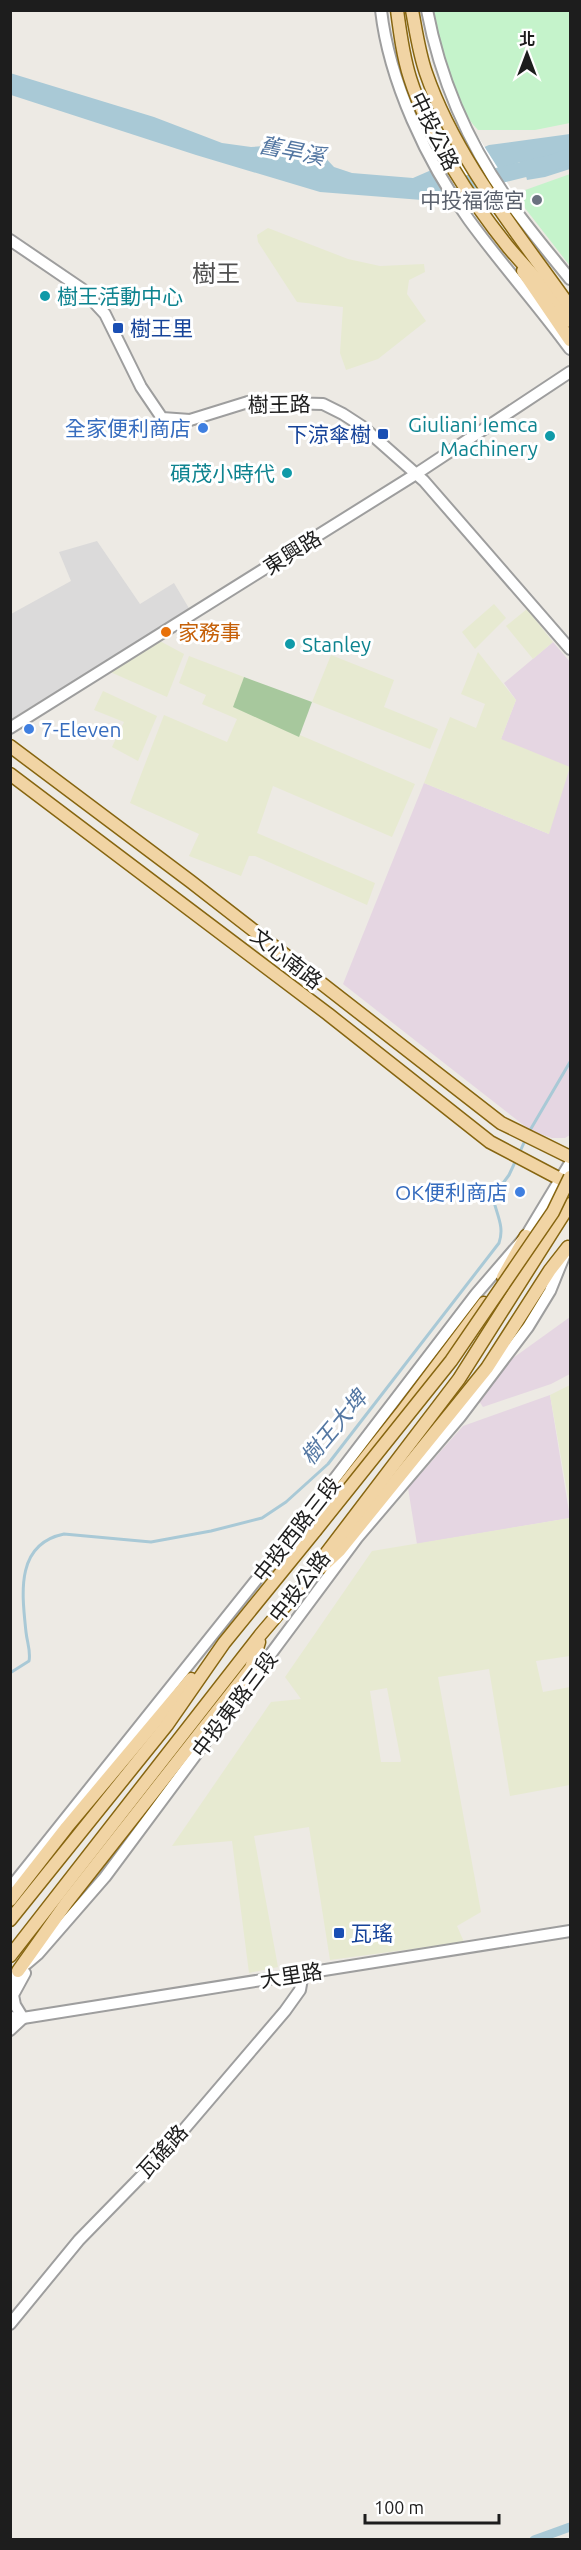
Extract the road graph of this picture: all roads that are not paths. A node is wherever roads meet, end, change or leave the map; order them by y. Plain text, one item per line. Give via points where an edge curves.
1 (381, 10) edge
2 (397, 10) edge
3 (412, 10) edge
4 (427, 10) edge
5 (10, 240) edge
6 (508, 247) junction
7 (570, 279) edge
8 (558, 290) junction
9 (570, 296) edge
10 (570, 307) edge
11 (570, 321) edge
12 (570, 340) edge
13 (570, 349) edge
14 (570, 372) edge
15 (416, 474) junction
16 (570, 649) edge
17 (10, 728) edge
18 (10, 746) edge
19 (10, 774) edge
20 (570, 1157) edge
21 (570, 1162) edge
22 (568, 1180) edge
23 (570, 1204) edge
24 (526, 1236) junction
25 (569, 1245) edge
26 (277, 1576) junction
27 (296, 1593) junction
28 (261, 1634) junction
29 (224, 1643) junction
30 (10, 1888) edge
31 (10, 1900) edge
32 (10, 1920) edge
33 (570, 1931) edge
34 (38, 1954) junction
35 (10, 1956) edge
36 (303, 1973) junction
37 (14, 1976) edge
38 (10, 2017) edge
39 (23, 2018) junction
40 (10, 2030) edge
41 (10, 2324) edge

1 - 13 street via 393,69 419,133 468,219
2 - 6 main road, 中投公路 via 410,78 422,109 462,185
3 - 8 main road, 中投公路 via 425,73 448,125 490,195
4 - 7 street via 435,50 464,126 514,209
5 - 15 street, 樹王路 via 82,289 105,314 141,387 162,418 190,420 248,402 323,404 363,427
6 - 11 main road, 中投公路
6 - 12 main road
8 - 9 main road
8 - 10 main road, 中投公路
14 - 15 street, 東興路
15 - 16 street, 樹王路
15 - 17 street, 東興路
18 - 20 main road, 文心南路 via 501,1123
19 - 22 main road, 文心南路 via 328,1014 490,1142
21 - 22 street, 中投西路三段
22 - 24 street, 中投西路三段
22 - 26 main road, 中投公路, bridge via 553,1212 451,1360
23 - 27 main road, 中投公路 via 459,1379
24 - 26 main road via 500,1282 305,1533
24 - 30 street, 中投西路三段 via 476,1294 277,1554
25 - 27 main road via 487,1368 339,1551
25 - 34 street, 中投東路三段 via 550,1291 528,1327 460,1418 357,1538 105,1877
26 - 29 main road, 中投公路
27 - 28 main road, 中投公路
28 - 35 main road, 中投公路
28 - 37 main road via 251,1668 67,1902
29 - 31 main road via 173,1698
29 - 32 main road, 中投公路 via 167,1725
33 - 36 street, 大里路
34 - 37 street, 中投東路三段
34 - 39 street via 13,1995
36 - 39 street, 大里路
36 - 41 street, 瓦磘路 via 300,1990 285,2011 163,2154 79,2240
38 - 39 street, 大里路
39 - 40 street

